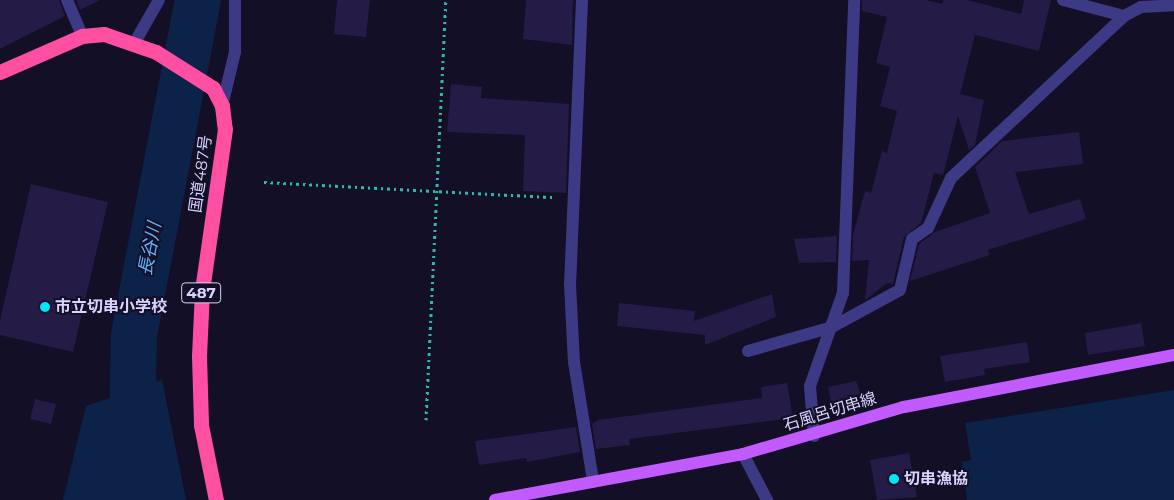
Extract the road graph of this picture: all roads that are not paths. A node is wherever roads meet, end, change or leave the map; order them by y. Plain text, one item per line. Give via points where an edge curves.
1 (67, 0) edge
2 (159, 0) edge
3 (235, 0) edge
4 (582, 0) edge
5 (854, 0) edge
6 (1063, 0) edge
7 (1142, 3) edge
8 (1174, 5) edge
9 (1124, 16) junction
10 (82, 36) junction
11 (135, 42) junction
12 (0, 72) edge
13 (222, 106) junction
14 (832, 327) junction
15 (748, 351) dead end
16 (1174, 355) edge
17 (814, 436) junction
18 (743, 454) junction
19 (593, 481) junction
20 (216, 500) edge
21 (495, 500) edge
22 (767, 500) edge

1 - 10 street
2 - 11 street
3 - 13 street via 235,52
4 - 19 street via 570,284 574,362
5 - 14 street via 843,293
6 - 9 street
7 - 8 street
7 - 9 street
9 - 14 street via 951,178 928,228 912,239 900,290
10 - 11 highway, 国道487号 / 487 via 104,34
10 - 12 highway, 国道487号 / 487
11 - 13 highway, 国道487号 / 487 via 213,88
13 - 20 highway, 国道487号 / 487 via 225,129 202,290 198,356 201,425
14 - 15 street
14 - 17 street via 810,386
16 - 17 main road, 石風呂切串線 via 904,407
17 - 18 main road, 石風呂切串線
18 - 19 main road, 石風呂切串線
18 - 22 street
19 - 21 main road, 石風呂切串線

